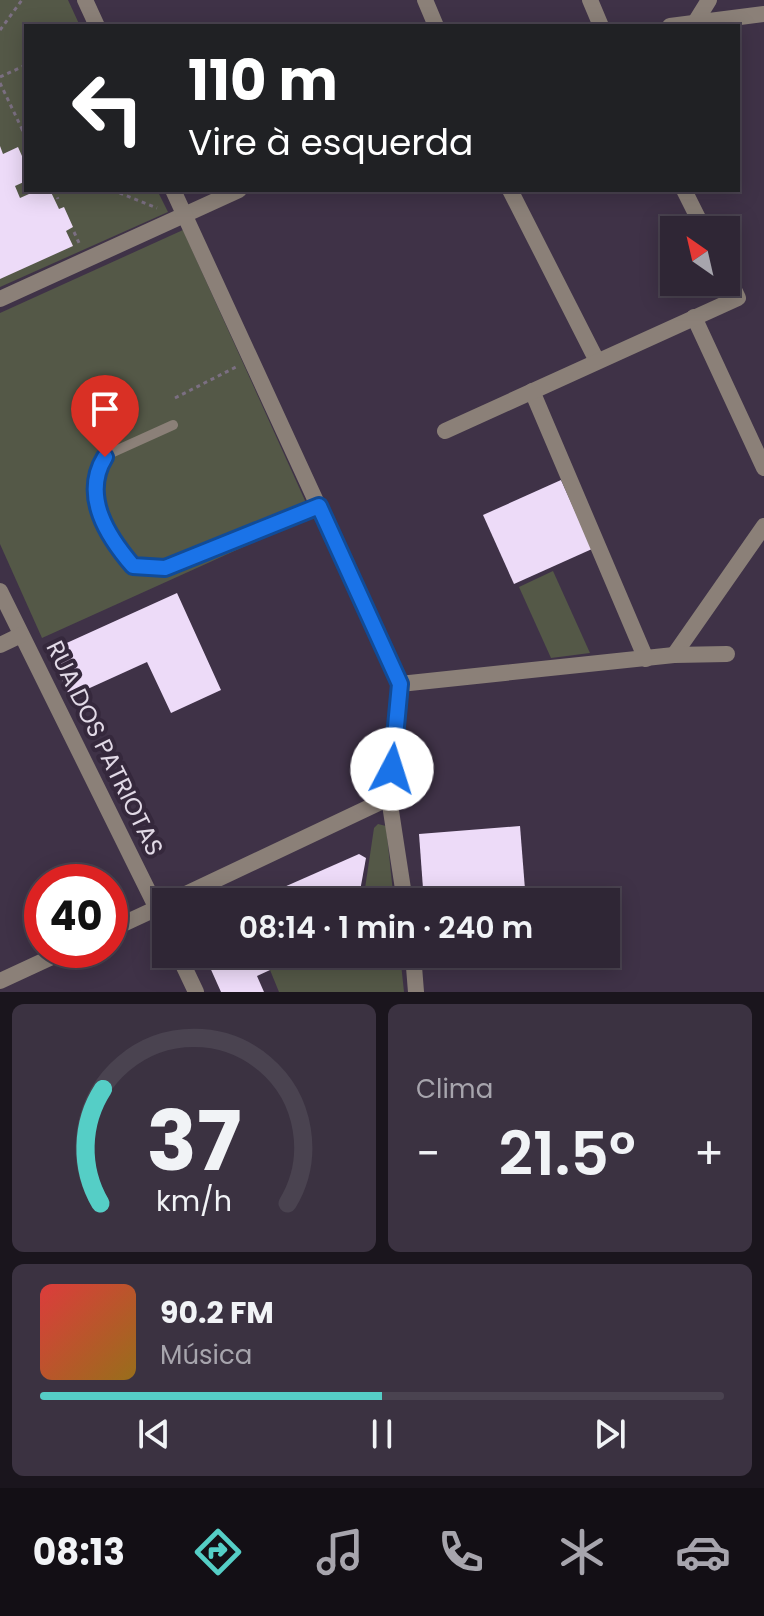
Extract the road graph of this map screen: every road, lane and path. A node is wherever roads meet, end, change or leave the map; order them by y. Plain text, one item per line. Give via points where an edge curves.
1 (22, 0) edge
2 (85, 0) edge
3 (425, 0) edge
4 (590, 0) edge
5 (709, 0) edge
6 (764, 14) edge
7 (696, 21) junction
8 (96, 24) edge
9 (435, 24) edge
10 (600, 24) edge
11 (680, 24) edge
12 (0, 30) edge
13 (24, 66) edge
14 (0, 77) edge
15 (0, 83) edge
16 (24, 128) edge
17 (55, 192) edge
18 (118, 192) edge
19 (173, 192) edge
20 (234, 192) edge
21 (511, 192) edge
22 (685, 192) edge
23 (58, 199) dead end
24 (176, 213) junction
25 (697, 216) edge
26 (737, 296) edge
27 (0, 299) edge
28 (694, 317) junction
29 (252, 359) junction
30 (597, 361) junction
31 (532, 391) junction
32 (175, 398) dead end
33 (173, 425) dead end
34 (445, 431) dead end
35 (764, 468) edge
36 (319, 506) junction
37 (764, 526) edge
38 (0, 591) edge
39 (21, 635) junction
40 (0, 645) edge
41 (727, 654) dead end
42 (674, 655) junction
43 (646, 659) junction
44 (400, 684) junction
45 (389, 798) junction
46 (155, 888) edge
47 (198, 888) edge
48 (403, 888) edge
49 (152, 910) edge
50 (128, 921) edge
51 (28, 968) edge
52 (185, 968) edge
53 (414, 968) edge
54 (0, 981) edge
55 (196, 992) edge
56 (416, 992) edge

1 - 12 path
2 - 8 street
3 - 9 street
4 - 10 street
5 - 7 street
6 - 7 street
7 - 11 street
13 - 14 path
15 - 16 path
17 - 23 path
18 - 24 path
19 - 24 street
20 - 24 street
21 - 30 street
22 - 25 street
24 - 27 street
24 - 29 street
26 - 28 street
28 - 30 street
28 - 35 street
29 - 32 path
29 - 36 street
30 - 31 street
31 - 34 street
31 - 43 street
33 - 36 lane via 111,453 100,467 96,503 103,525 133,566 165,568
36 - 44 street
37 - 42 street
38 - 39 street, RUA DOS PATRIOTAS
39 - 40 street
39 - 46 street, RUA DOS PATRIOTAS
41 - 42 street
42 - 43 street
43 - 44 street
44 - 45 street
45 - 47 street
45 - 48 street
49 - 50 street
51 - 54 street
52 - 55 street
53 - 56 street

